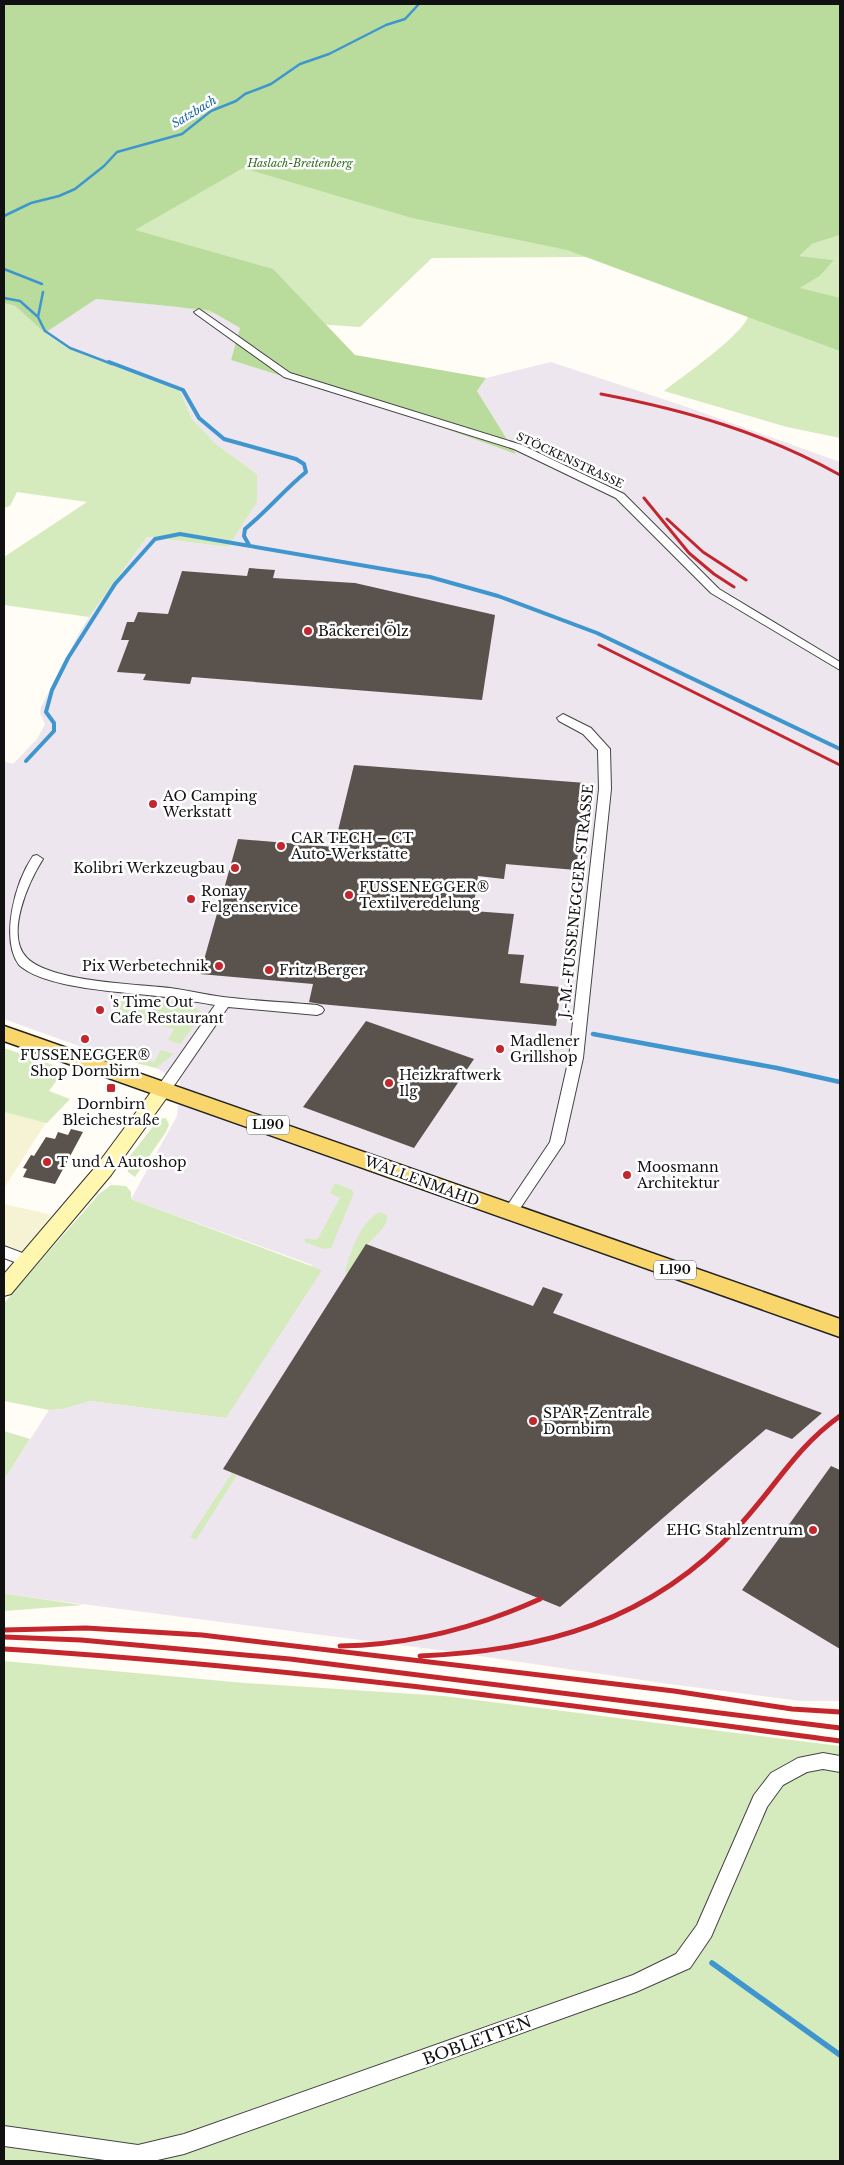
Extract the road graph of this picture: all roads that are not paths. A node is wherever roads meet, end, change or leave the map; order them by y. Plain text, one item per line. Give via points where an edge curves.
1 (199, 312) dead end
2 (840, 667) edge
3 (563, 718) dead end
4 (36, 859) dead end
5 (224, 1002) junction
6 (317, 1010) dead end
7 (4, 1033) edge
8 (164, 1089) junction
9 (510, 1212) junction
10 (4, 1252) edge
11 (28, 1261) junction
12 (4, 1288) edge
13 (840, 1328) edge
14 (840, 1764) edge
15 (4, 2136) edge

1 - 2 street, STÖCKENSTRASSE via 287,375 518,447 620,496 715,591
3 - 9 street, J.-M.-FUSSENEGGER-STRASSE via 587,732 604,750 606,789 576,1058 557,1142
4 - 5 street via 27,871 10,919 14,949 22,961 35,970 68,980
5 - 6 street
5 - 8 street
7 - 8 main road, WALLENMAHD / L190
8 - 9 main road, WALLENMAHD / L190
8 - 11 main road via 104,1170
9 - 13 main road, WALLENMAHD / L190
10 - 11 street
11 - 12 main road
14 - 15 street, BOBLETTEN via 804,1764 777,1779 760,1801 704,1930 683,1961 636,1983 184,2144 147,2153 138,2155

